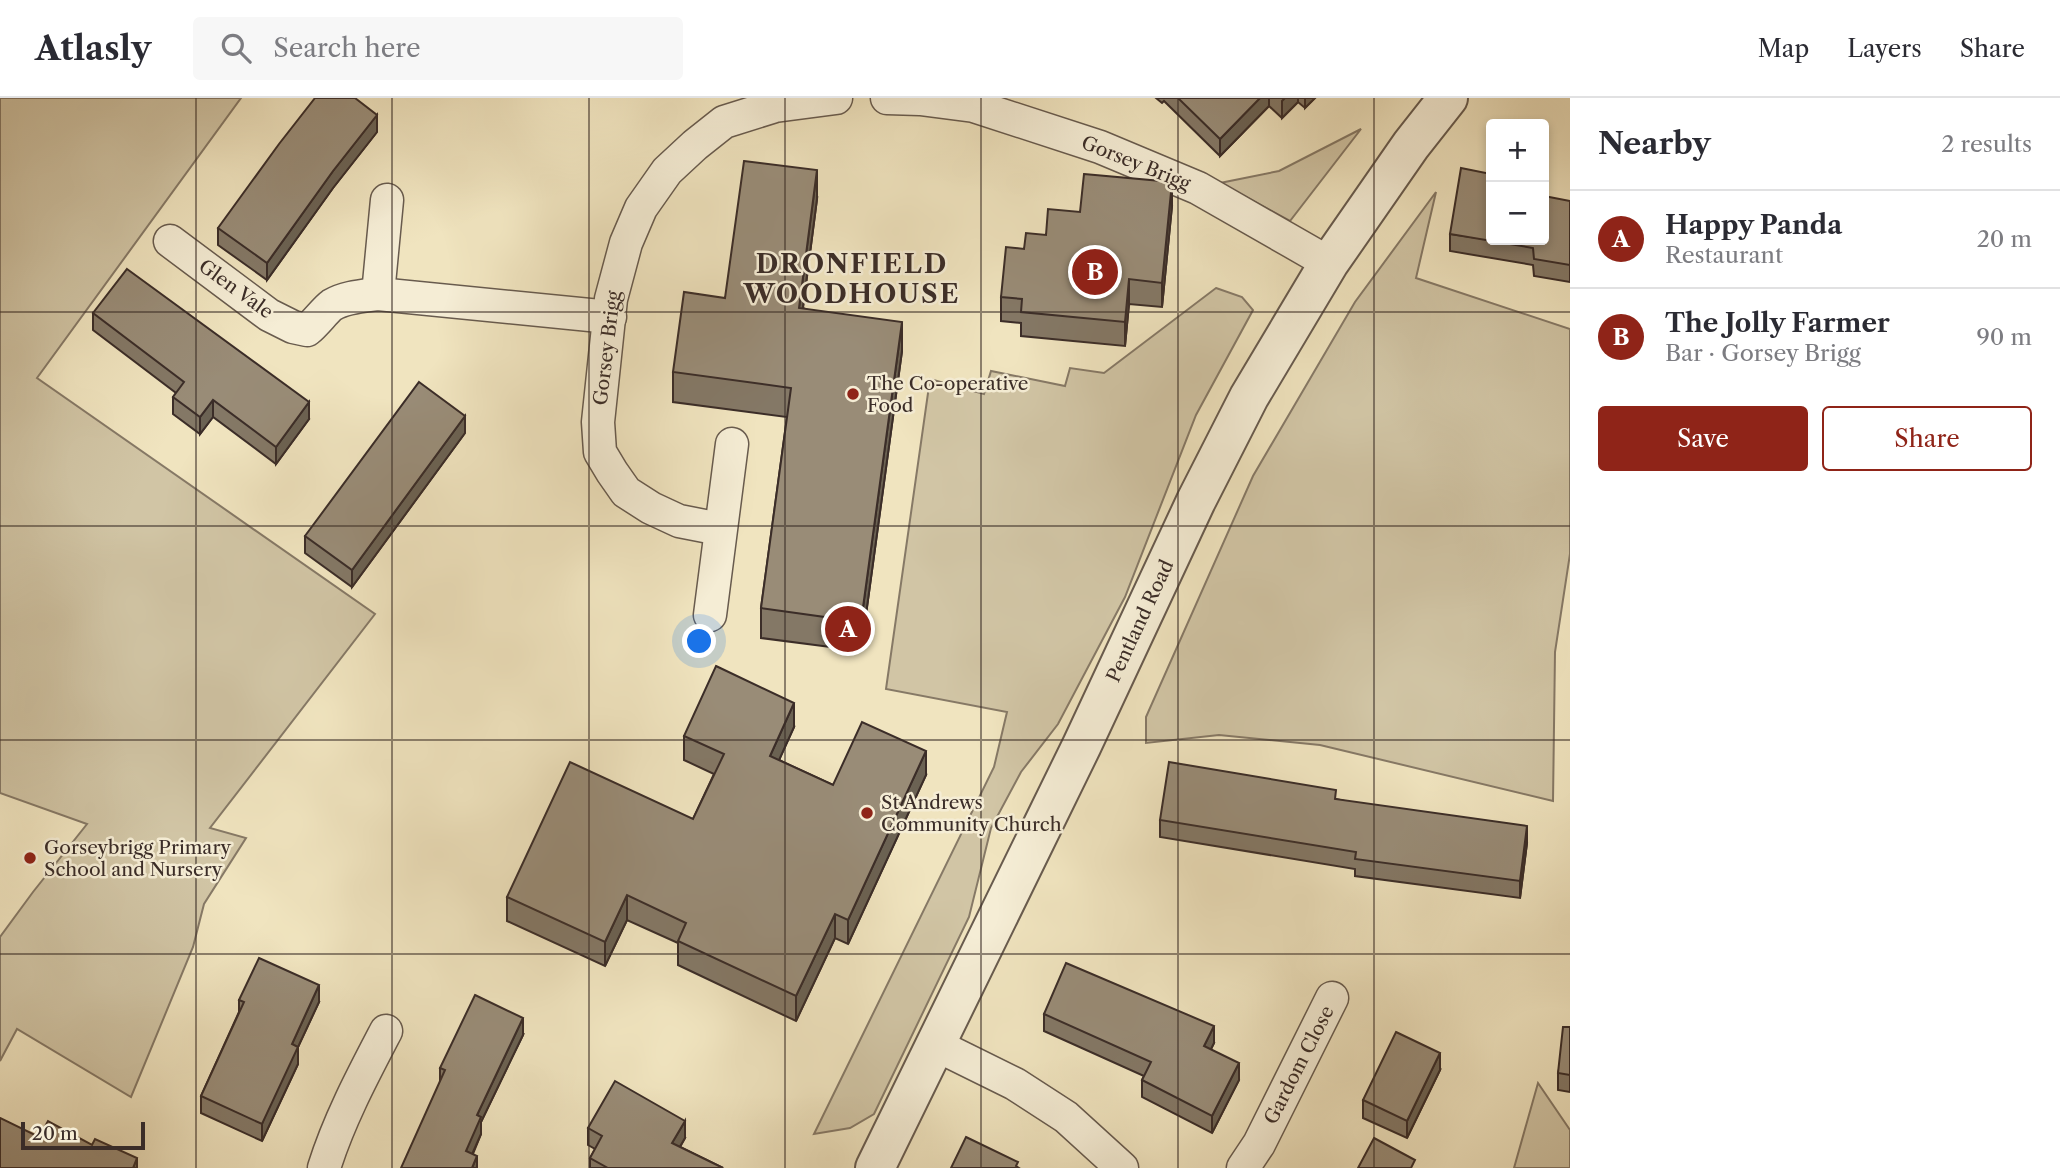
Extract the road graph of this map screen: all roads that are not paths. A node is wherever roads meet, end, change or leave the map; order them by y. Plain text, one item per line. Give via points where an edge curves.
1 (836, 98) edge
2 (887, 98) edge
3 (1448, 98) edge
4 (974, 102) edge
5 (387, 200) dead end
6 (170, 241) dead end
7 (1329, 263) junction
8 (378, 295) junction
9 (610, 317) junction
10 (732, 444) dead end
11 (720, 529) junction
12 (709, 615) dead end
13 (1332, 998) dead end
14 (386, 1031) dead end
15 (936, 1045) junction
16 (324, 1168) edge
17 (875, 1168) edge
18 (1122, 1168) edge
19 (1243, 1168) edge

1 - 9 street, Gorsey Brigg via 775,106 724,122 667,171 641,208 626,243
2 - 4 street, Gorsey Brigg
3 - 7 street, Pentland Road
4 - 7 street, Gorsey Brigg via 1198,188
5 - 8 street
6 - 8 street, Glen Vale via 269,315 293,327 307,330 331,306 352,297
7 - 15 street, Pentland Road via 1249,397 1196,501
8 - 9 street, Glen Vale
9 - 11 street, Gorsey Brigg via 598,422 600,452 626,492 679,521
10 - 11 street
11 - 12 street
13 - 19 street, Gardom Close
14 - 16 street
15 - 17 street, Pentland Road
15 - 18 street via 1015,1084 1066,1117

